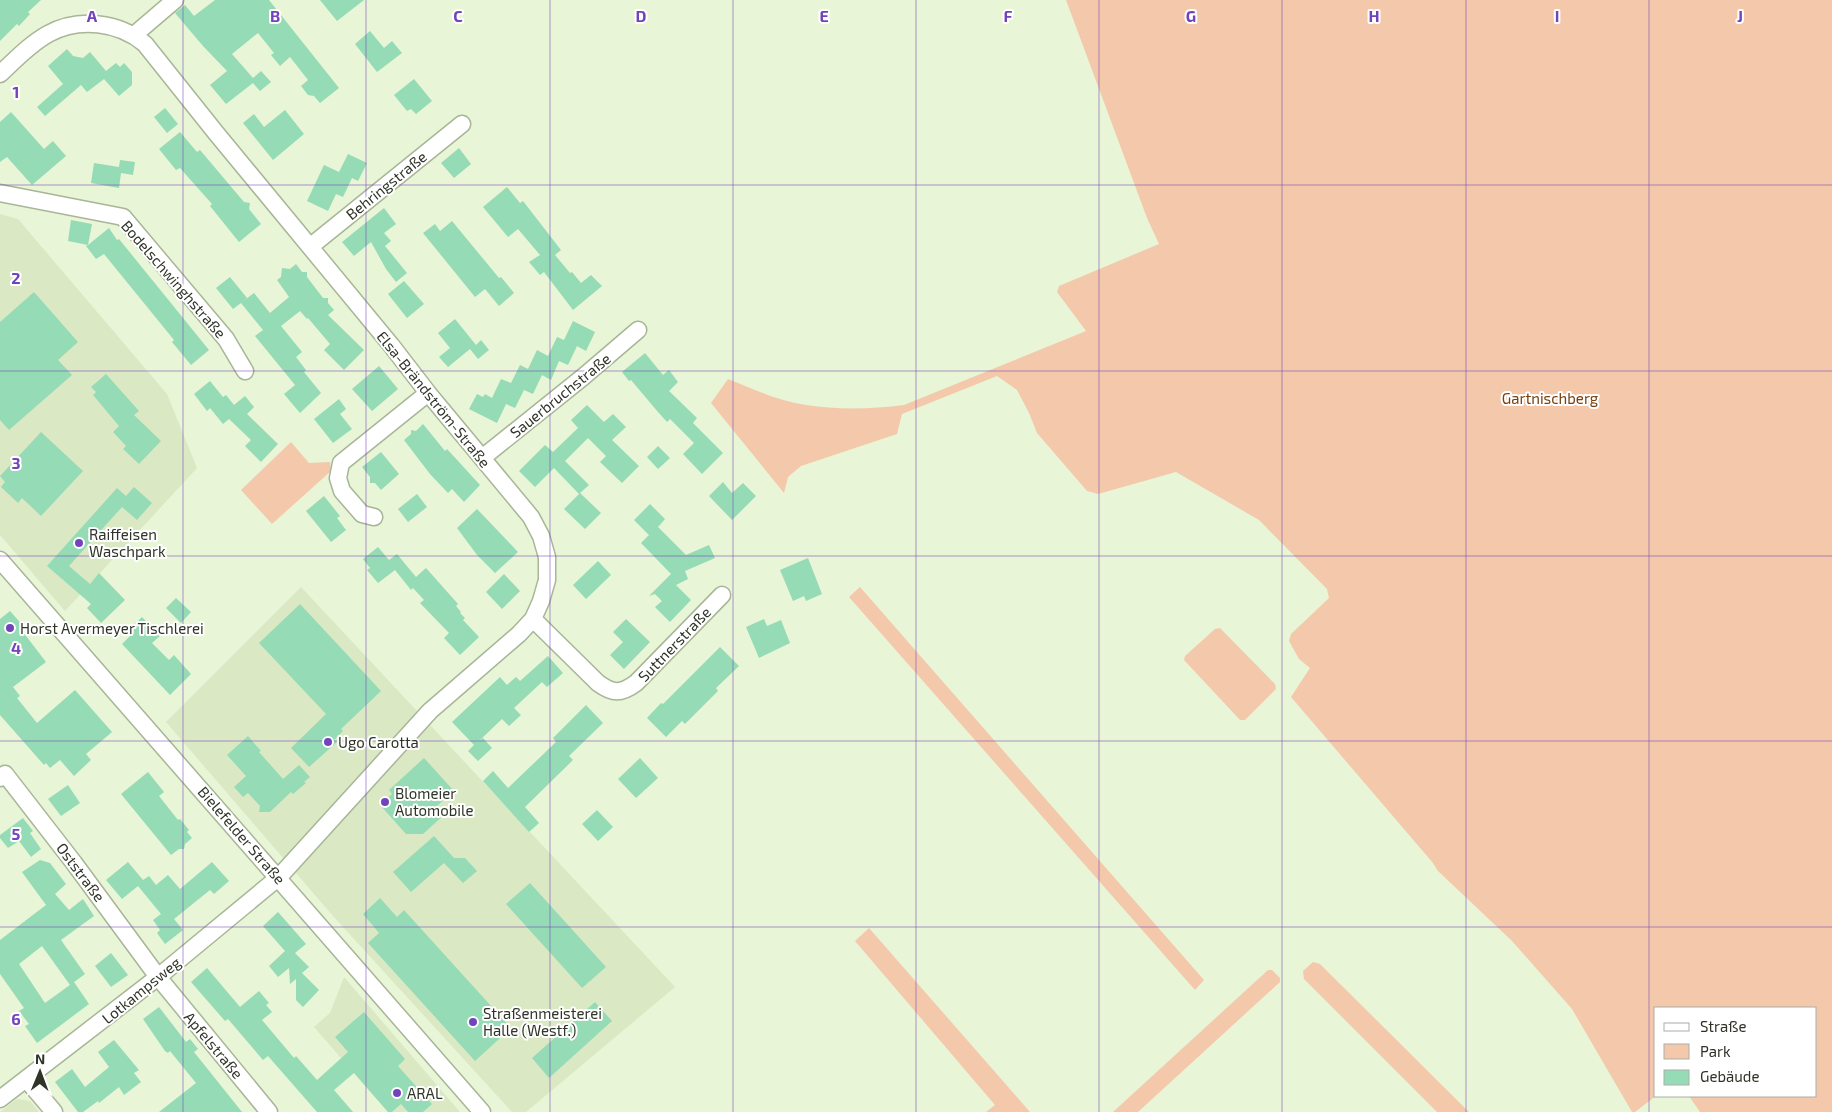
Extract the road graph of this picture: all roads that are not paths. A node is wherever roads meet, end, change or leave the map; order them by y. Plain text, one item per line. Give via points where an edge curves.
1 (175, 0) edge
2 (134, 35) junction
3 (0, 74) edge
4 (462, 124) dead end
5 (0, 193) edge
6 (310, 246) junction
7 (638, 330) dead end
8 (244, 370) dead end
9 (428, 394) junction
10 (482, 458) junction
11 (374, 517) dead end
12 (0, 560) edge
13 (722, 595) dead end
14 (533, 619) junction
15 (0, 778) edge
16 (279, 878) junction
17 (158, 977) junction
18 (27, 1080) junction
19 (0, 1099) edge
20 (54, 1112) edge
21 (270, 1112) edge
22 (482, 1112) edge

1 - 2 street
2 - 3 street, Elsa-Brändström-Straße via 102,24 66,27 48,34
2 - 6 street, Elsa-Brändström-Straße via 145,44
4 - 6 street, Behringstraße
5 - 8 street, Bodelschwinghstraße via 123,217 226,339
6 - 9 street, Elsa-Brändström-Straße
7 - 10 street, Sauerbruchstraße
9 - 10 street, Elsa-Brändström-Straße
9 - 11 street via 341,463 338,478 342,491 362,514
10 - 14 street, Elsa-Brändström-Straße via 531,517 541,536 547,557 547,580
12 - 16 street, Bielefelder Straße
13 - 14 street, Suttnerstraße via 636,683 617,692 598,683
14 - 16 street, Elsa-Brändström-Straße via 430,711
15 - 17 street, Oststraße via 5,774
16 - 17 street, Lotkampsweg
16 - 22 street, Bielefelder Straße
17 - 18 street, Lotkampsweg
17 - 21 street, Apfelstraße
18 - 19 street, Lotkampsweg
18 - 20 street

